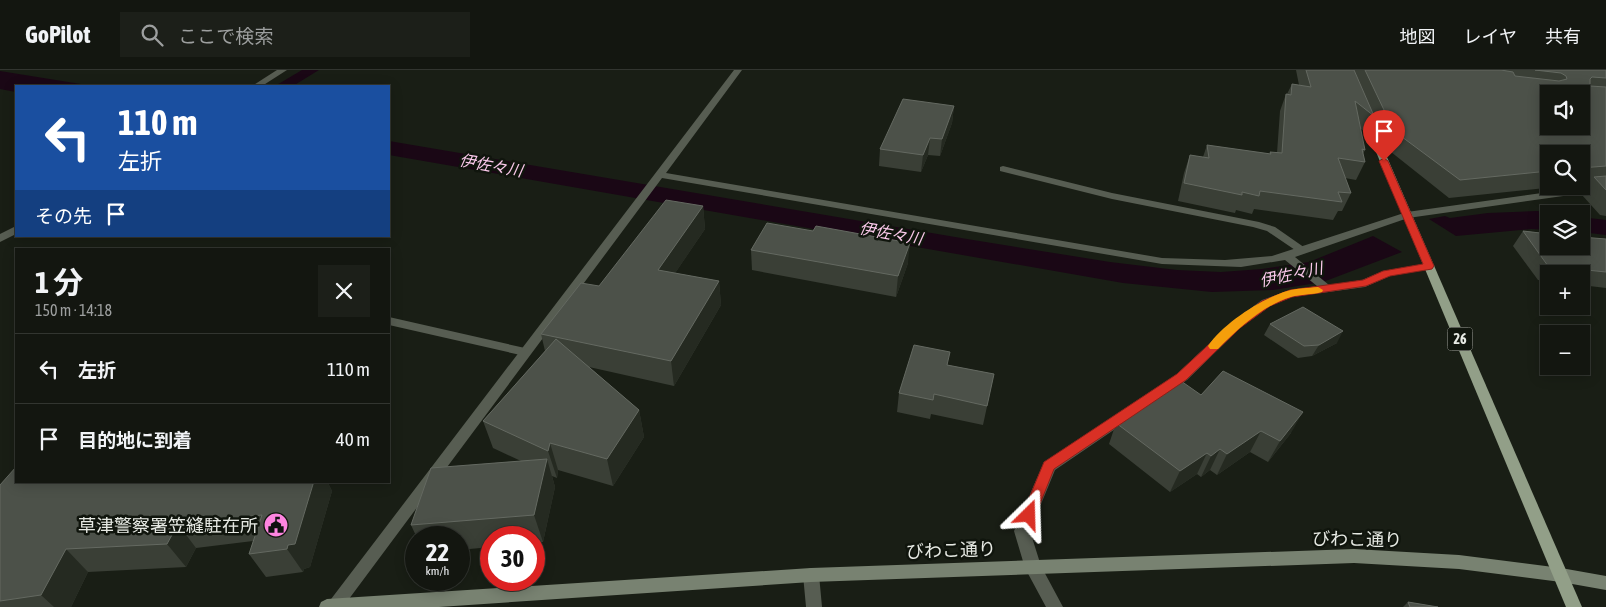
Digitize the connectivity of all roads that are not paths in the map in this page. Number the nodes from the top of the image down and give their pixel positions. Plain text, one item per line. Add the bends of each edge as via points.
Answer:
1 (283, 70) edge
2 (738, 70) edge
3 (258, 85) edge
4 (1357, 97) edge
5 (1003, 168) dead end
6 (658, 177) junction
7 (1606, 187) edge
8 (1407, 215) junction
9 (15, 230) edge
10 (0, 239) edge
11 (1302, 250) junction
12 (1290, 258) junction
13 (1429, 266) junction
14 (1325, 287) junction
15 (390, 321) edge
16 (525, 352) junction
17 (1033, 568) junction
18 (811, 575) junction
19 (1561, 575) junction
20 (1606, 583) edge
21 (331, 607) edge
22 (814, 607) edge
23 (1055, 607) edge
24 (1574, 607) edge

1 - 3 street
2 - 6 street
4 - 8 main road, 26
5 - 11 street via 1112,196 1255,224 1271,229
6 - 12 street via 1162,261 1223,264
6 - 16 street
7 - 8 street
8 - 11 street via 1380,221
8 - 13 main road, 26
9 - 10 street
11 - 12 street
12 - 14 street
13 - 14 street via 1387,273 1366,283
13 - 19 main road, 26
14 - 17 street via 1266,303 1236,325 1182,377 1049,466 1022,532
15 - 16 street
16 - 21 street
17 - 18 street, びわこ通り
17 - 19 street, びわこ通り via 1354,556 1460,562
17 - 23 street
18 - 21 street, びわこ通り
18 - 22 street
19 - 20 street, びわこ通り
19 - 24 main road, 26

